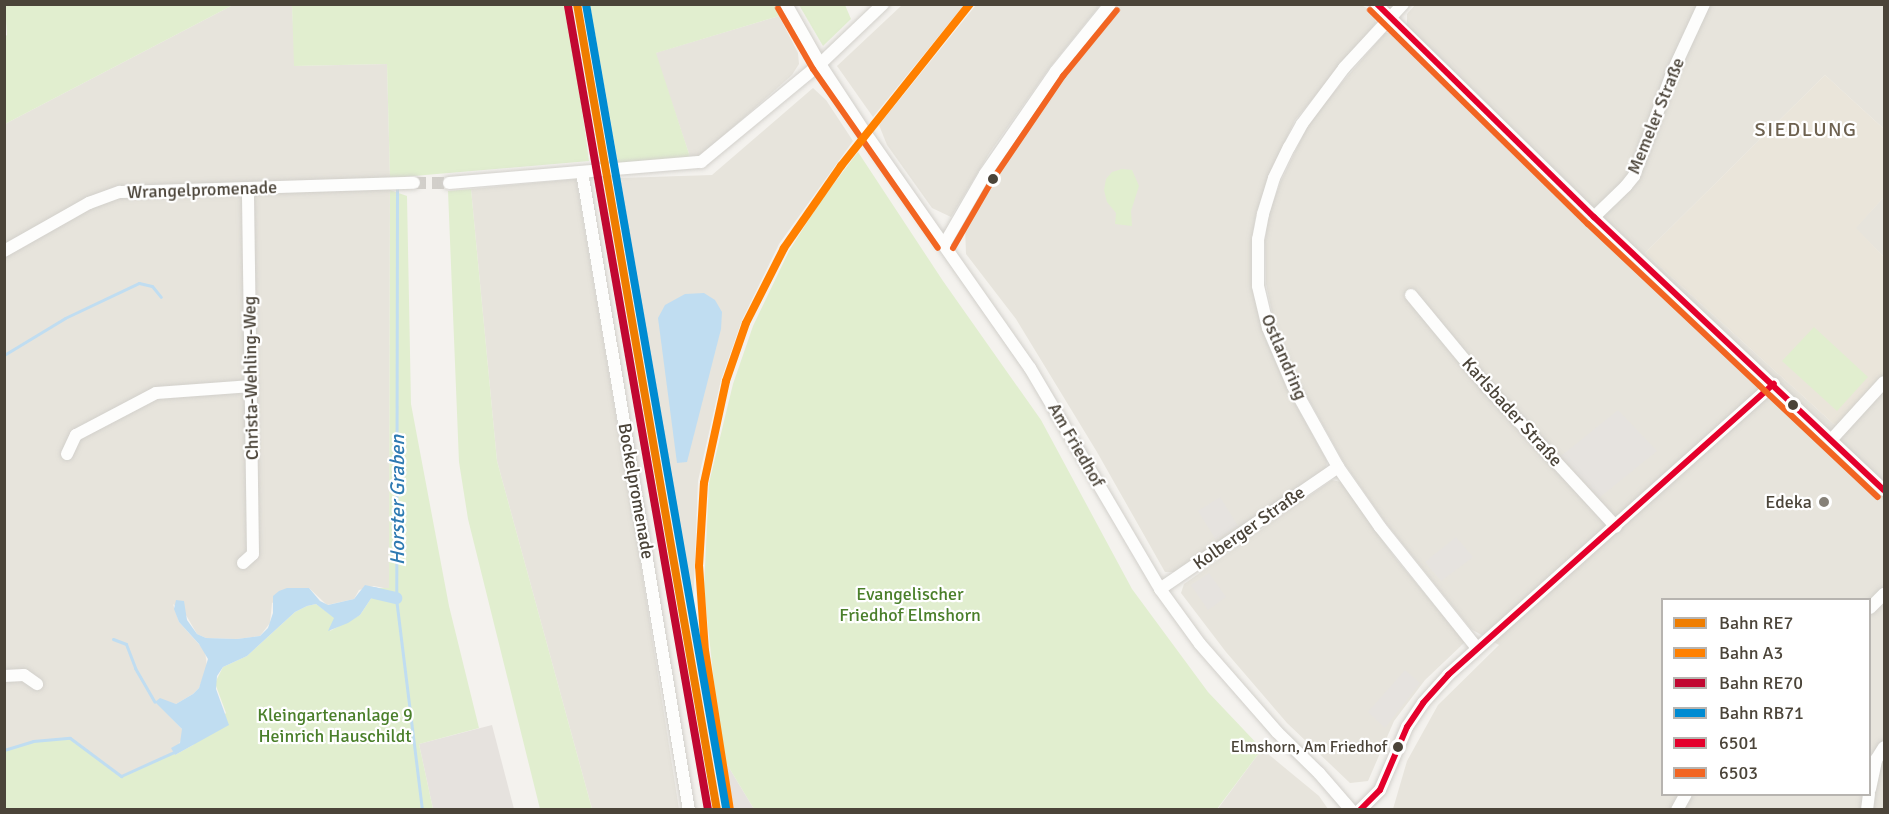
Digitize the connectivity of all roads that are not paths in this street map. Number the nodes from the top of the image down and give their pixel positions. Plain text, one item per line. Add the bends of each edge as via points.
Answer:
1 (786, 4) edge
2 (883, 4) edge
3 (1110, 4) edge
4 (1376, 4) edge
5 (1403, 4) edge
6 (1704, 4) edge
7 (1391, 17) junction
8 (820, 64) junction
9 (582, 172) junction
10 (414, 183) tunnel mouth
11 (449, 183) tunnel mouth
12 (248, 188) junction
13 (1594, 217) junction
14 (945, 243) junction
15 (4, 251) edge
16 (1411, 295) dead end
17 (1884, 382) edge
18 (1774, 384) junction
19 (252, 386) junction
20 (1833, 439) junction
21 (67, 454) dead end
22 (1338, 466) junction
23 (1884, 490) edge
24 (1616, 527) junction
25 (243, 563) dead end
26 (1160, 589) junction
27 (1884, 594) edge
28 (1871, 606) edge
29 (1477, 648) junction
30 (4, 676) edge
31 (37, 684) dead end
32 (1884, 747) edge
33 (1871, 781) edge
34 (1685, 796) edge
35 (689, 810) edge
36 (1351, 810) edge
37 (1360, 810) edge
38 (1677, 810) edge

1 - 8 street, Am Friedhof
2 - 8 street
3 - 14 street via 1056,71 985,174
4 - 7 street
5 - 7 street, Ostlandring
6 - 13 street, Memeler Straße via 1672,73 1634,176
7 - 13 street
7 - 22 street, Ostlandring via 1344,68 1298,131 1274,178 1258,239 1258,286 1268,328 1293,386
8 - 9 street via 701,162
8 - 14 street, Am Friedhof
9 - 11 street
9 - 35 street, Bockelpromenade
10 - 12 street, Wrangelpromenade
12 - 15 street, Wrangelpromenade via 120,192 88,203
12 - 19 street, Christa-Wehling-Weg
13 - 18 street
14 - 26 street, Am Friedhof via 1047,395
16 - 24 street, Karlsbader Straße via 1487,387
17 - 20 street
18 - 20 street
18 - 24 street
19 - 21 street via 156,393 76,435
19 - 25 street, Christa-Wehling-Weg via 253,554
20 - 23 street
22 - 26 street, Kolberger Straße
22 - 29 street, Ostlandring via 1380,527
24 - 29 street
26 - 36 street, Am Friedhof via 1200,644
27 - 28 street
29 - 37 street via 1423,703 1407,727 1380,790
30 - 31 street via 24,675
32 - 33 street
34 - 38 street

